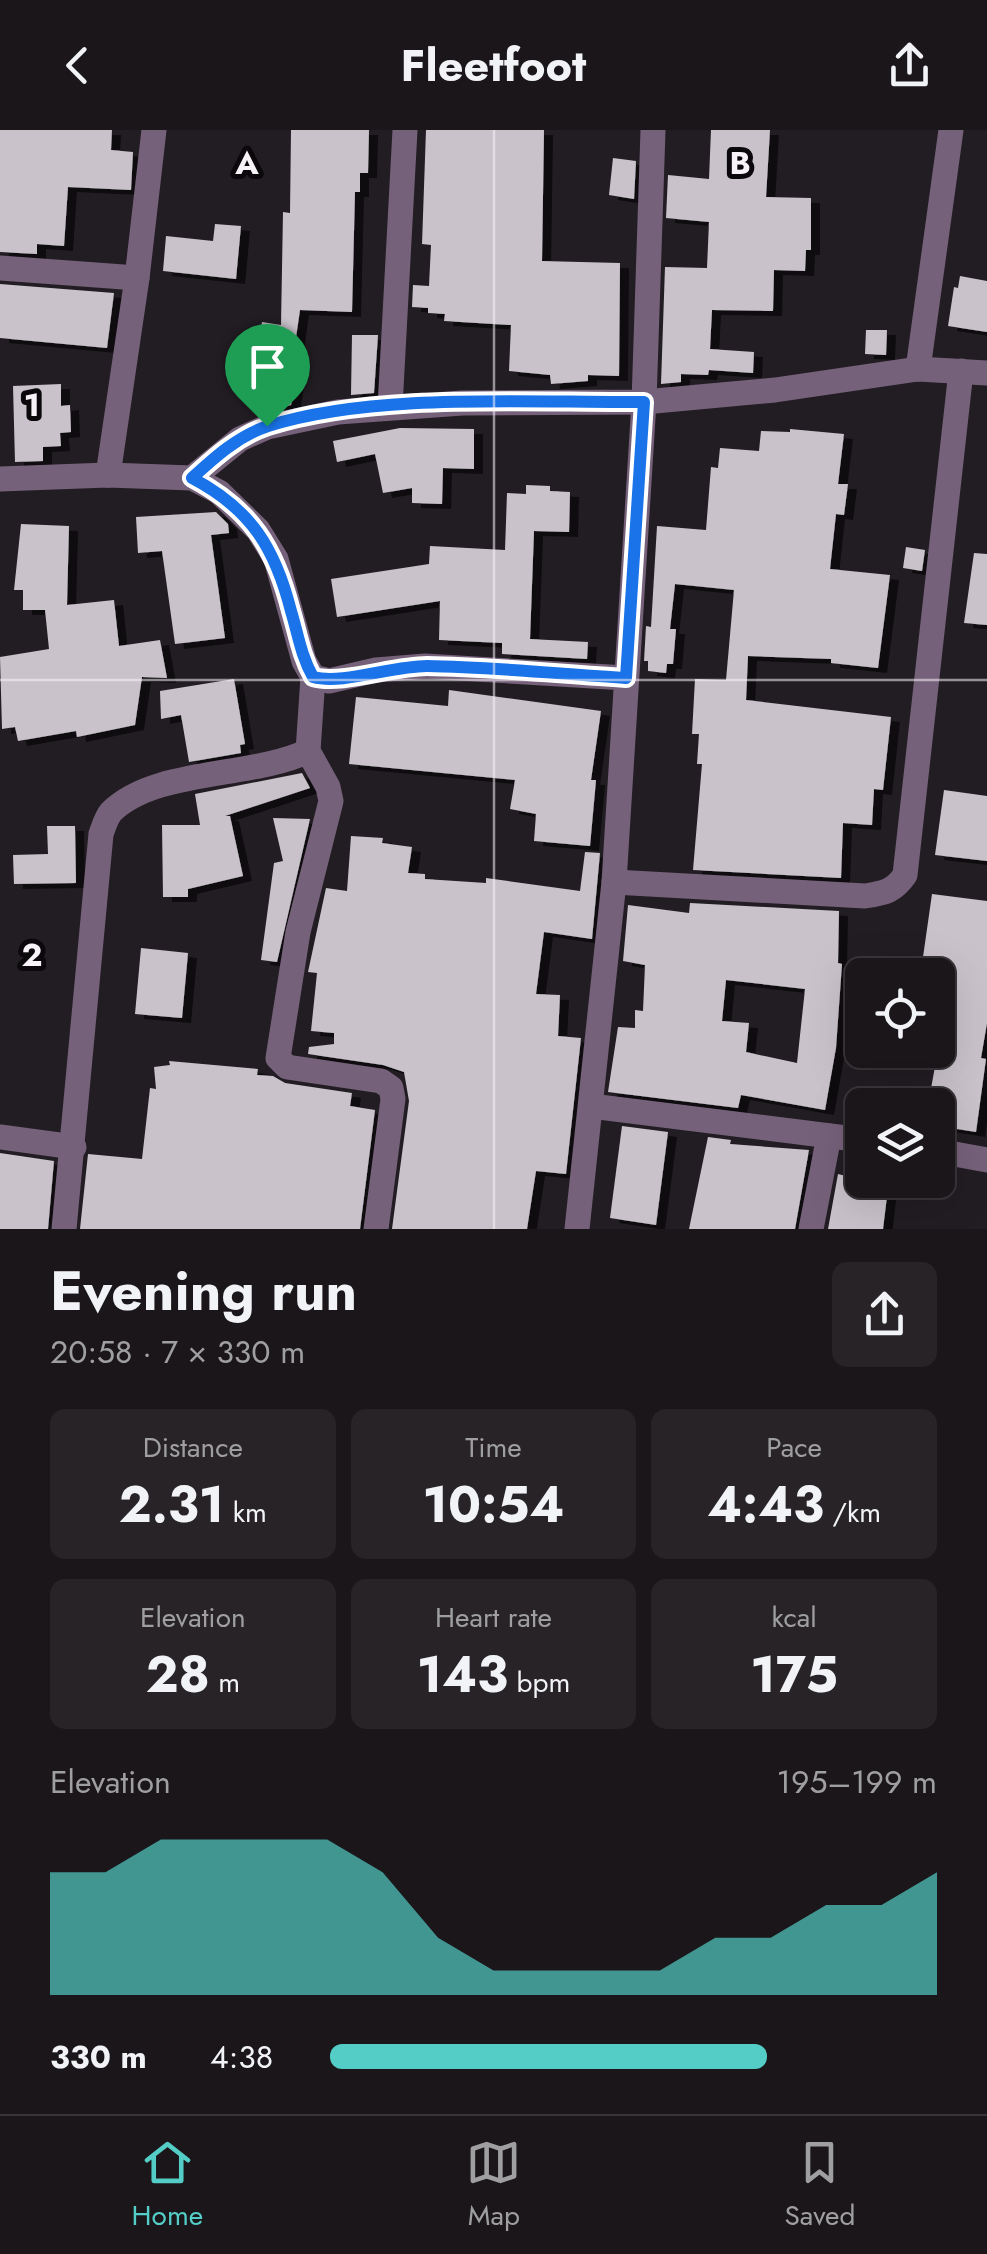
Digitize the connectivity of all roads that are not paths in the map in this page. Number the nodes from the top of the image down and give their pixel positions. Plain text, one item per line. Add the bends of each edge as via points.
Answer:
1 (154, 130) edge
2 (405, 130) edge
3 (653, 130) edge
4 (950, 130) edge
5 (0, 268) edge
6 (136, 278) junction
7 (918, 369) junction
8 (974, 372) edge
9 (644, 402) junction
10 (390, 406) junction
11 (108, 475) junction
12 (192, 478) junction
13 (0, 479) edge
14 (313, 677) junction
15 (626, 678) junction
16 (308, 751) junction
17 (614, 882) junction
18 (591, 1106) junction
19 (0, 1136) edge
20 (829, 1136) junction
21 (845, 1138) edge
22 (74, 1147) junction
23 (955, 1154) edge
24 (987, 1160) edge
25 (64, 1229) edge
26 (376, 1229) edge
27 (577, 1229) edge
28 (810, 1229) edge

1 - 6 street
2 - 10 street
3 - 9 street
4 - 7 street
5 - 6 street
6 - 11 street
7 - 8 street
7 - 9 street
8 - 17 street via 905,875 896,888 865,896
9 - 10 street
9 - 15 street
10 - 12 street via 267,426
11 - 12 street
11 - 13 street
12 - 14 street via 219,492 258,530 276,559
14 - 15 street via 329,681 425,666
14 - 16 street
15 - 17 street
16 - 22 street via 166,784 109,814 101,834
16 - 26 street via 331,801 298,932 278,1058 288,1066 391,1088
17 - 18 street
18 - 20 street
18 - 27 street
19 - 22 street
20 - 21 street
20 - 28 street
22 - 25 street
23 - 24 street

